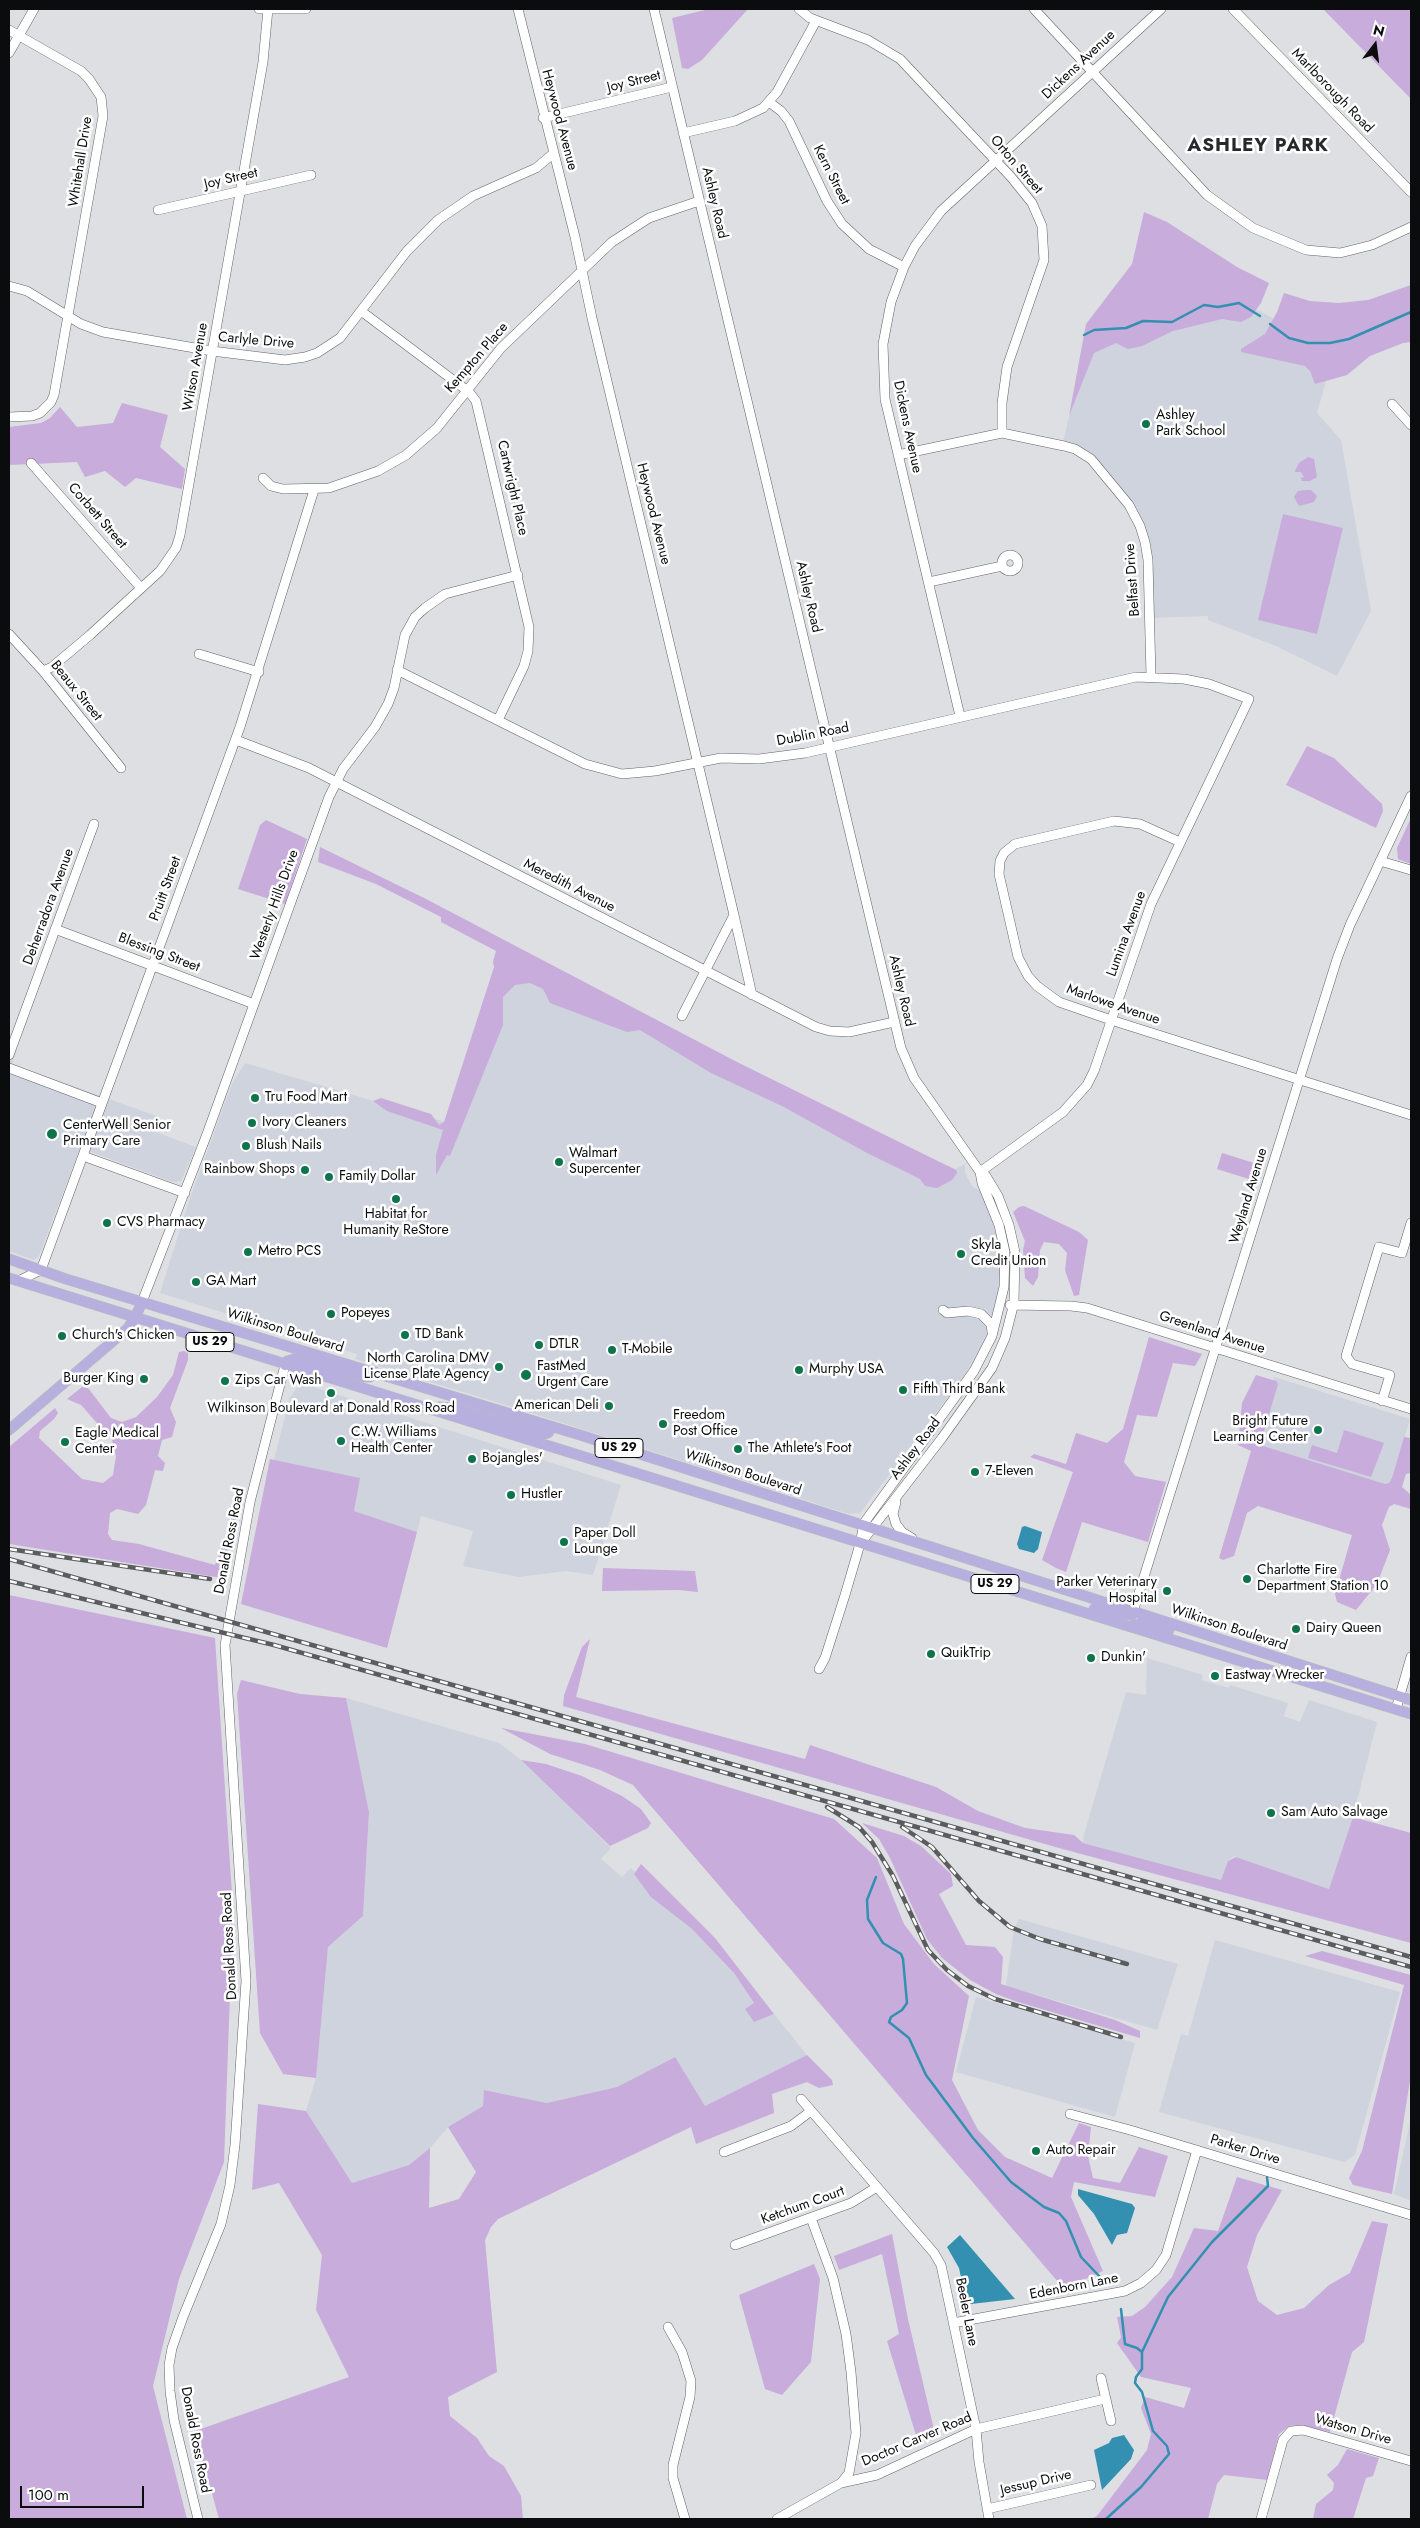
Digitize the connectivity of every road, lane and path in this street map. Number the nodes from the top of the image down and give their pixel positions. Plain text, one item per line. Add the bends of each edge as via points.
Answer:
1 (34, 9) edge
2 (259, 9) edge
3 (268, 9) edge
4 (306, 9) edge
5 (518, 9) edge
6 (654, 9) edge
7 (799, 9) edge
8 (1034, 9) edge
9 (1161, 9) edge
10 (1233, 9) edge
11 (816, 21) junction
12 (9, 30) edge
13 (19, 36) junction
14 (9, 53) edge
15 (1092, 72) junction
16 (672, 87) junction
17 (769, 102) junction
18 (543, 118) junction
19 (683, 133) junction
20 (554, 153) junction
21 (995, 161) junction
22 (311, 175) dead end
23 (241, 190) junction
24 (1411, 192) edge
25 (699, 201) junction
26 (158, 210) dead end
27 (1411, 227) edge
28 (904, 267) junction
29 (582, 270) junction
30 (9, 286) edge
31 (361, 311) junction
32 (69, 316) junction
33 (212, 351) junction
34 (466, 390) junction
35 (1392, 404) dead end
36 (9, 417) edge
37 (1411, 425) edge
38 (1002, 433) junction
39 (898, 454) junction
40 (31, 463) dead end
41 (263, 478) dead end
42 (314, 490) junction
43 (1002, 566) dead end
44 (518, 575) junction
45 (929, 582) junction
46 (141, 588) junction
47 (9, 634) edge
48 (199, 654) dead end
49 (43, 670) junction
50 (397, 670) junction
51 (259, 672) junction
52 (1151, 676) junction
53 (1249, 699) joint
54 (960, 716) junction
55 (498, 720) junction
56 (236, 740) junction
57 (830, 747) junction
58 (698, 762) junction
59 (121, 768) dead end
60 (336, 782) junction
61 (1411, 796) edge
62 (94, 824) dead end
63 (1180, 842) junction
64 (1380, 860) junction
65 (1411, 870) edge
66 (734, 915) junction
67 (55, 929) junction
68 (152, 966) junction
69 (706, 971) junction
70 (752, 995) junction
71 (254, 1004) junction
72 (682, 1016) dead end
73 (1111, 1020) junction
74 (894, 1022) junction
75 (9, 1055) edge
76 (9, 1068) edge
77 (1300, 1080) junction
78 (102, 1103) junction
79 (1411, 1115) edge
80 (83, 1156) junction
81 (980, 1172) junction
82 (185, 1193) junction
83 (1411, 1223) edge
84 (9, 1259) edge
85 (40, 1270) junction
86 (13, 1279) edge
87 (142, 1302) junction
88 (1014, 1304) junction
89 (1001, 1305) junction
90 (943, 1310) dead end
91 (136, 1318) junction
92 (992, 1336) junction
93 (1216, 1349) junction
94 (285, 1365) junction
95 (375, 1372) junction
96 (1382, 1400) junction
97 (1411, 1409) edge
98 (432, 1410) junction
99 (552, 1427) junction
100 (9, 1430) edge
101 (902, 1491) junction
102 (862, 1526) junction
103 (873, 1529) junction
104 (917, 1543) junction
105 (860, 1544) junction
106 (1042, 1598) junction
107 (1133, 1612) junction
108 (1129, 1627) junction
109 (1212, 1637) junction
110 (1411, 1657) edge
111 (819, 1669) dead end
112 (1400, 1696) junction
113 (1411, 1700) edge
114 (1396, 1709) junction
115 (1411, 1714) edge
116 (801, 2098) dead end
117 (811, 2111) junction
118 (1070, 2114) dead end
119 (1197, 2150) junction
120 (724, 2152) dead end
121 (877, 2187) junction
122 (1411, 2215) edge
123 (811, 2218) junction
124 (735, 2245) dead end
125 (953, 2323) junction
126 (668, 2327) dead end
127 (1101, 2378) dead end
128 (1105, 2399) junction
129 (1111, 2421) dead end
130 (976, 2429) junction
131 (1411, 2461) edge
132 (841, 2483) junction
133 (1091, 2484) dead end
134 (987, 2509) junction
135 (198, 2519) edge
136 (685, 2519) edge
137 (777, 2519) edge
138 (989, 2519) edge
139 (1261, 2519) edge

1 - 13 street
2 - 3 street
3 - 4 street
3 - 23 street, Wilson Avenue via 263,62
5 - 18 street, Heywood Avenue
6 - 16 street, Ashley Road
7 - 11 street, Orton Street
8 - 15 street
9 - 15 street, Dickens Avenue
10 - 24 street, Marlborough Road
11 - 17 street
11 - 21 street, Orton Street via 868,40 900,59
12 - 13 street, Whitehall Drive
13 - 14 street
13 - 32 street, Whitehall Drive via 81,71 97,88 103,107
15 - 21 street, Dickens Avenue
15 - 27 street via 1208,195 1268,237 1306,250 1340,253 1372,246
16 - 18 street, Joy Street
16 - 19 street, Ashley Road
17 - 19 street via 750,116
17 - 28 street, Kern Street via 789,121 827,202 842,224 869,249
18 - 20 street, Heywood Avenue
19 - 25 street, Ashley Road
20 - 29 street, Heywood Avenue
20 - 31 street, Carlyle Drive via 536,168 473,196 438,220 407,251
21 - 28 street, Dickens Avenue via 937,216
21 - 38 street, Orton Street via 1032,204 1042,226 1044,241 1041,273 1008,367 1002,403
22 - 23 street, Joy Street
23 - 26 street, Joy Street
23 - 33 street, Wilson Avenue
25 - 29 street, Kempton Place via 639,223 612,242
25 - 57 street, Ashley Road
28 - 39 street, Dickens Avenue via 891,302 883,344 884,388
29 - 34 street, Kempton Place via 501,348
29 - 58 street, Heywood Avenue
30 - 32 street, Carlyle Drive via 27,291
31 - 33 street, Carlyle Drive via 334,342 305,357 285,360
31 - 34 street, Cartwright Place
32 - 33 street, Carlyle Drive via 103,332
32 - 36 street, Whitehall Drive via 51,402 36,415
33 - 46 street, Wilson Avenue via 180,535 169,560
34 - 42 street, Kempton Place via 437,428 406,454 358,480
34 - 44 street, Cartwright Place via 476,401
35 - 37 street
38 - 39 street, Belfast Drive
38 - 52 street, Belfast Drive via 1048,441 1086,455 1133,512 1145,542 1148,560
39 - 45 street, Dickens Avenue
40 - 46 street, Corbett Street
41 - 42 street, Kempton Place via 271,486 283,489
42 - 51 street, Pruitt Street
43 - 45 street
44 - 50 street, Westerly Hills Drive via 455,590 435,600 415,617 404,635
44 - 55 street, Cartwright Place via 528,619 528,651 521,674
45 - 54 street, Dickens Avenue
46 - 49 street, Wilson Avenue via 52,667
47 - 49 street, Beaux Street
48 - 51 street
49 - 59 street, Beaux Street
50 - 55 street, Dublin Road
50 - 60 street, Westerly Hills Drive via 384,712
51 - 56 street, Pruitt Street
52 - 53 street, Dublin Road via 1209,684
52 - 54 street, Dublin Road via 1123,678
53 - 63 street, Lumina Avenue
54 - 57 street, Dublin Road
55 - 58 street, Dublin Road via 585,764 606,771 639,774
56 - 60 street, Meredith Avenue via 284,757
56 - 68 street, Pruitt Street
57 - 58 street, Dublin Road via 782,757 721,758
57 - 74 street, Ashley Road
58 - 66 street, Heywood Avenue
60 - 69 street, Meredith Avenue
60 - 71 street, Westerly Hills Drive
61 - 64 street, Weyland Avenue
62 - 67 street, Deherradora Avenue
63 - 73 street, Lumina Avenue via 1144,923
63 - 73 street, Marlowe Avenue via 1140,824 1114,821 1015,844 1000,861 999,874 1016,948 1028,976 1059,1002
64 - 65 street
64 - 77 street, Weyland Avenue via 1337,959
66 - 69 street
66 - 70 street, Heywood Avenue
67 - 68 street, Blessing Street
67 - 75 street, Deherradora Avenue
68 - 71 street, Blessing Street
68 - 78 street, Pruitt Street
69 - 70 street, Meredith Avenue
69 - 72 street
70 - 74 street, Meredith Avenue via 816,1028 830,1031 849,1032
71 - 82 street, Westerly Hills Drive
73 - 77 street, Marlowe Avenue
73 - 81 street, Lumina Avenue via 1094,1071 1072,1104
74 - 81 street, Ashley Road via 914,1078
76 - 78 street
77 - 79 street, Marlowe Avenue
77 - 93 street, Weyland Avenue
78 - 80 street, Pruitt Street
80 - 82 street
80 - 85 street, Pruitt Street
81 - 88 street, Ashley Road via 998,1196 1011,1230 1016,1273
81 - 89 street, Ashley Road via 1004,1244
82 - 87 street, Westerly Hills Drive
83 - 96 street via 1402,1253 1380,1247 1346,1356 1352,1364 1390,1375
84 - 85 main road, Wilkinson Boulevard / US 29
85 - 86 street
85 - 87 main road, Wilkinson Boulevard / US 29
86 - 91 main road, Wilkinson Boulevard / US 29
87 - 91 main road, Westerly Hills Drive
87 - 95 main road, Wilkinson Boulevard / US 29
88 - 89 street, Greenland Avenue
88 - 93 street, Greenland Avenue via 1087,1308
88 - 101 street, Ashley Road via 1006,1338 989,1374
89 - 92 street, Ashley Road
90 - 92 street via 947,1313 968,1311 981,1314 991,1324
91 - 94 main road, Wilkinson Boulevard / US 29
91 - 100 main road
92 - 102 street, Ashley Road via 974,1371
93 - 96 street, Greenland Avenue
93 - 107 street, Weyland Avenue
94 - 95 main road via 294,1359 364,1377
94 - 98 main road, Wilkinson Boulevard / US 29
94 - 135 street, Donald Ross Road via 250,1502 225,1645 246,1981 236,2145 221,2224 181,2322 169,2365 174,2420
95 - 99 main road, Wilkinson Boulevard / US 29
96 - 97 street, Greenland Avenue
98 - 99 main road via 454,1408 542,1434 550,1432
98 - 105 main road, Wilkinson Boulevard / US 29
99 - 102 main road, Wilkinson Boulevard / US 29
101 - 103 street, Ashley Road
101 - 104 street via 894,1519 900,1530
102 - 103 main road, Wilkinson Boulevard / US 29
102 - 105 street, Ashley Road
103 - 104 main road, Wilkinson Boulevard / US 29
103 - 105 street, Ashley Road
104 - 107 main road, Wilkinson Boulevard / US 29
105 - 106 main road, Wilkinson Boulevard / US 29
105 - 111 street, Ashley Road
106 - 107 main road via 1124,1616
106 - 108 main road, Wilkinson Boulevard / US 29
107 - 109 main road, Wilkinson Boulevard / US 29
108 - 109 main road via 1143,1623
108 - 114 main road, Wilkinson Boulevard / US 29
109 - 112 main road, Wilkinson Boulevard / US 29
110 - 112 street
112 - 113 main road, Wilkinson Boulevard / US 29
112 - 114 street
114 - 115 main road, Wilkinson Boulevard / US 29
116 - 117 street, Beeler Lane
117 - 120 street via 791,2126
117 - 121 street, Beeler Lane
118 - 119 street, Parker Drive
119 - 122 street, Parker Drive
119 - 125 street, Edenborn Lane via 1166,2255 1156,2270 1141,2283 1125,2291
121 - 123 street, Ketchum Court via 860,2199
121 - 125 street, Beeler Lane via 941,2265
123 - 124 street, Ketchum Court
123 - 132 street via 833,2278 851,2372 855,2443 849,2473
125 - 130 street, Beeler Lane
126 - 136 street via 682,2352 690,2381 690,2397 673,2465
127 - 128 street
128 - 129 street
128 - 130 street, Doctor Carver Road
130 - 132 street, Doctor Carver Road via 877,2475
130 - 134 street, Beeler Lane
131 - 139 street, Watson Drive via 1302,2430 1291,2431 1283,2440
132 - 137 street, Doctor Carver Road
133 - 134 street, Jessup Drive
134 - 138 street, Beeler Lane

